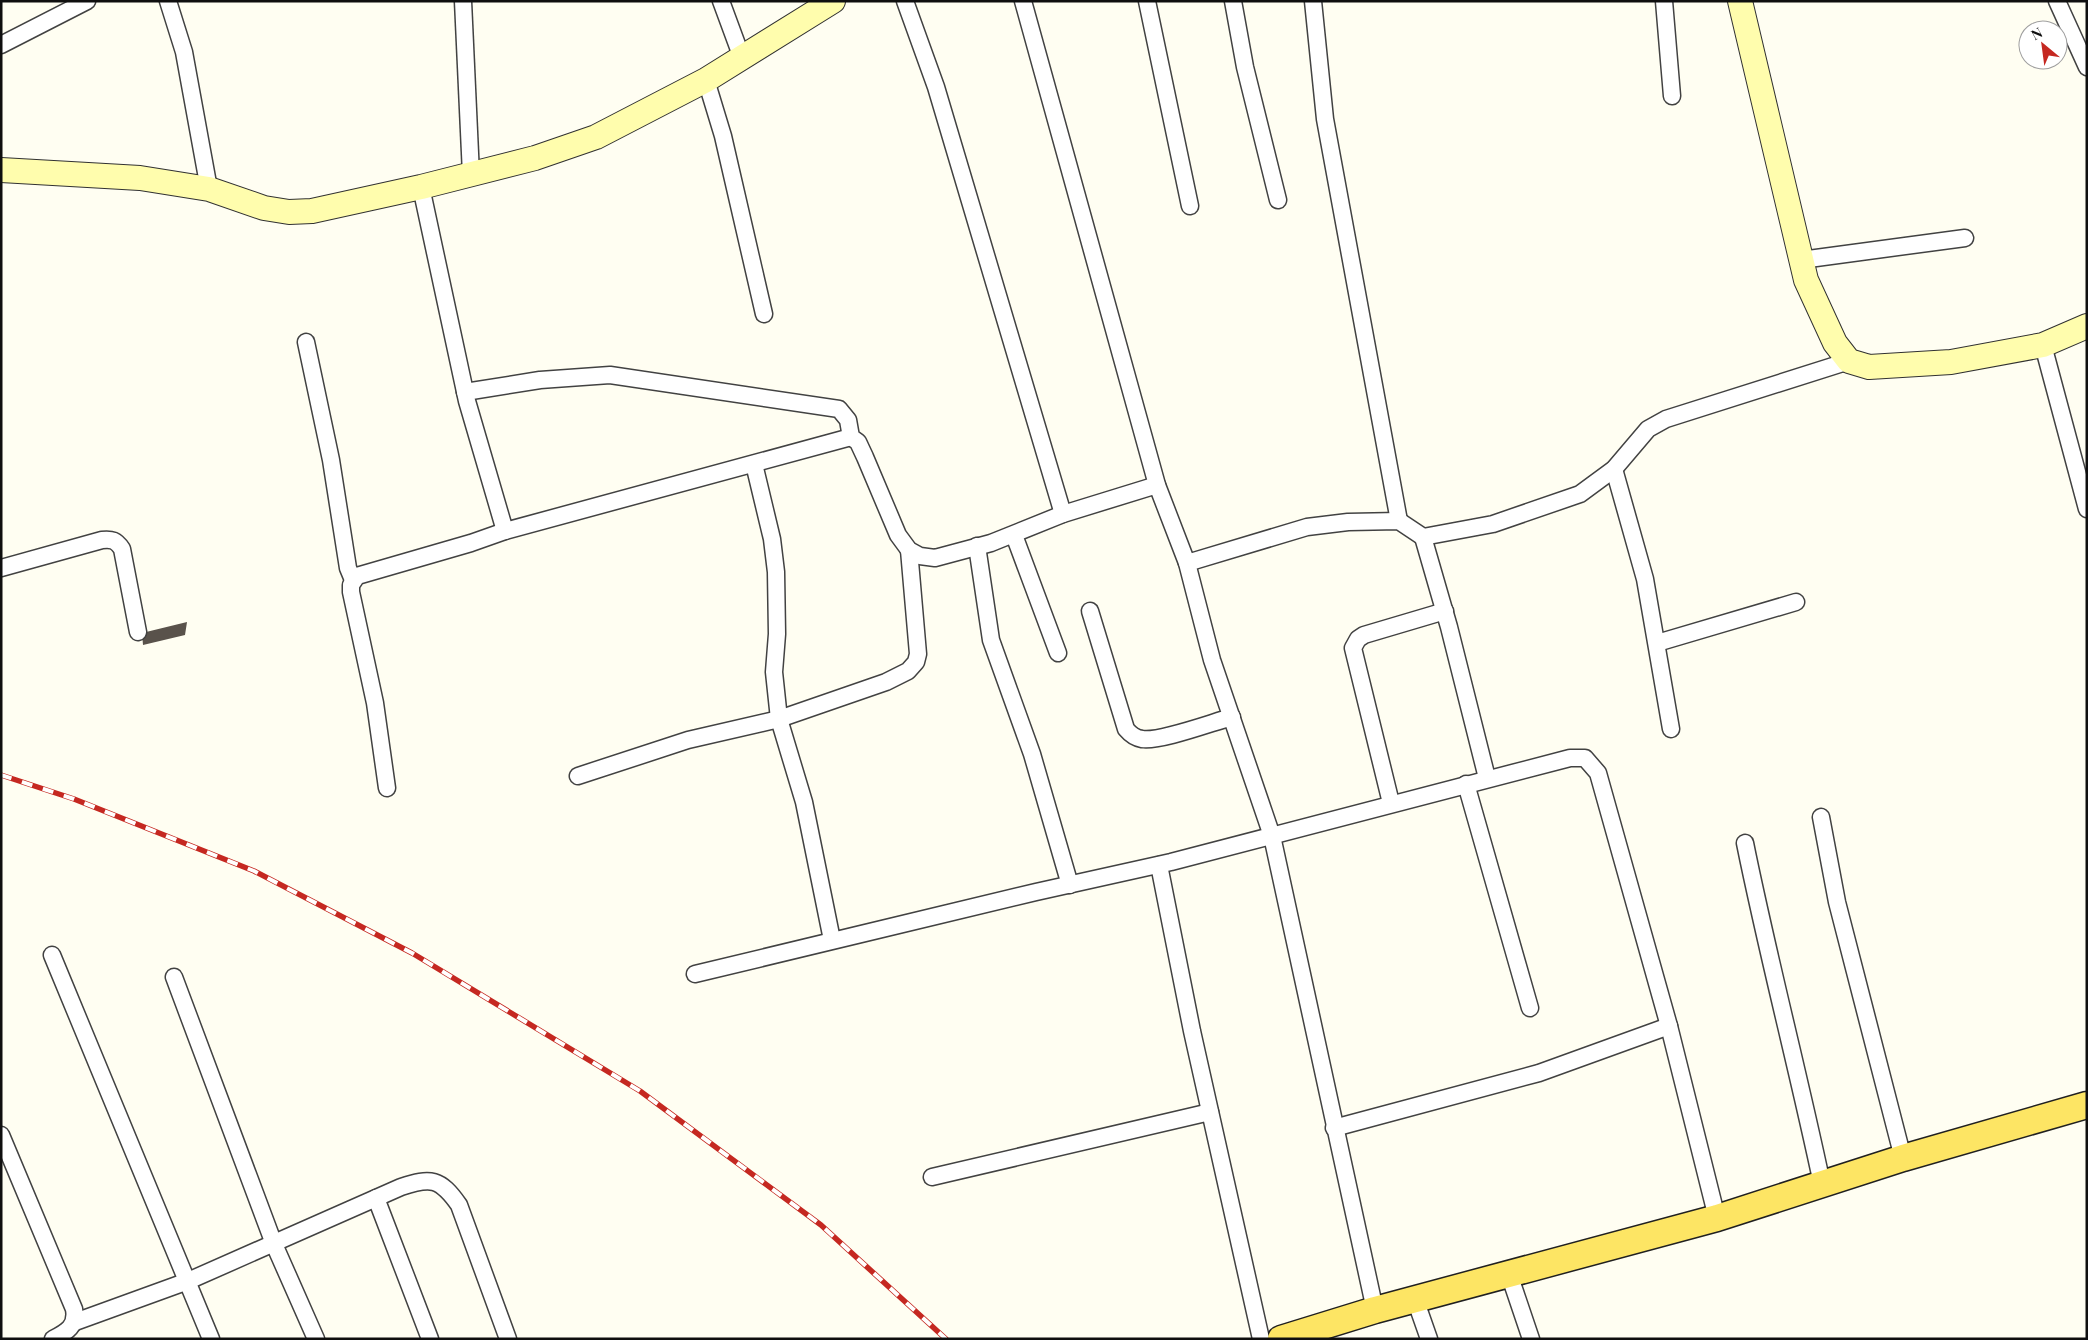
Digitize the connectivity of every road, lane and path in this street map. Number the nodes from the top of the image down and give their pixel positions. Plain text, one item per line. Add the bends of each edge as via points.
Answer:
1 (87, 1) edge
2 (168, 1) edge
3 (463, 1) edge
4 (721, 1) edge
5 (833, 1) edge
6 (905, 1) edge
7 (1023, 1) edge
8 (1147, 1) edge
9 (1233, 1) edge
10 (1313, 1) edge
11 (1664, 1) edge
12 (1740, 1) edge
13 (2058, 1) edge
14 (808, 9) edge
15 (1, 45) edge
16 (742, 58) junction
17 (2087, 67) edge
18 (706, 80) junction
19 (1672, 96) dead end
20 (1, 170) edge
21 (471, 175) junction
22 (209, 188) junction
23 (421, 188) junction
24 (1278, 200) dead end
25 (1190, 206) dead end
26 (1965, 238) dead end
27 (1801, 260) junction
28 (764, 314) dead end
29 (2087, 326) edge
30 (306, 342) dead end
31 (2043, 344) junction
32 (1849, 361) junction
33 (465, 392) junction
34 (851, 437) junction
35 (754, 464) junction
36 (1614, 469) junction
37 (1157, 485) junction
38 (2086, 506) edge
39 (1063, 514) junction
40 (1399, 522) junction
41 (505, 531) junction
42 (1014, 535) junction
43 (1423, 537) junction
44 (977, 546) junction
45 (909, 550) junction
46 (1187, 563) junction
47 (1, 568) edge
48 (353, 580) junction
49 (1796, 602) dead end
50 (1090, 611) dead end
51 (1445, 611) junction
52 (138, 632) dead end
53 (1657, 643) junction
54 (1058, 653) dead end
55 (1232, 717) junction
56 (779, 719) junction
57 (1671, 729) dead end
58 (578, 776) dead end
59 (1488, 778) junction
60 (1466, 784) junction
61 (387, 788) dead end
62 (1392, 803) junction
63 (1821, 817) dead end
64 (1272, 836) junction
65 (1745, 843) dead end
66 (1159, 865) junction
67 (1070, 885) junction
68 (832, 940) junction
69 (52, 955) dead end
70 (695, 974) dead end
71 (174, 976) dead end
72 (1530, 1008) dead end
73 (1669, 1026) junction
74 (2087, 1105) edge
75 (1210, 1112) junction
76 (1334, 1128) junction
77 (1, 1135) edge
78 (1902, 1158) junction
79 (932, 1177) dead end
80 (1822, 1184) junction
81 (376, 1198) junction
82 (1717, 1218) junction
83 (274, 1244) junction
84 (1509, 1274) junction
85 (188, 1281) junction
86 (1415, 1299) junction
87 (1375, 1310) junction
88 (75, 1322) junction
89 (1317, 1333) edge
90 (53, 1339) edge
91 (211, 1339) edge
92 (316, 1339) edge
93 (430, 1339) edge
94 (508, 1339) edge
95 (1261, 1339) edge
96 (1281, 1339) edge
97 (1428, 1339) edge
98 (1531, 1339) edge

1 - 15 street
2 - 22 street via 186,61
3 - 21 street
4 - 16 street
5 - 14 street
6 - 39 street via 936,87
7 - 37 street
8 - 25 street
9 - 24 street via 1245,67
10 - 40 street via 1324,119
11 - 19 street
12 - 27 street
13 - 17 street
14 - 16 street
16 - 18 street
18 - 21 street via 596,137
18 - 28 street via 723,136
20 - 22 street via 140,178
21 - 23 street
22 - 23 street via 264,208 290,212 312,211
23 - 33 street
26 - 27 street
27 - 32 street via 1825,325
29 - 31 street
30 - 48 street via 331,460 348,568
31 - 32 street via 1951,362 1894,368 1869,367
31 - 38 street
32 - 36 street via 1666,419 1648,429
33 - 34 street via 540,380 610,375 839,409 848,420
33 - 41 street
34 - 35 street
34 - 45 street via 858,442 898,535
35 - 41 street
35 - 56 street via 772,539 776,572 774,672
36 - 43 street via 1580,494 1526,514 1493,524
36 - 53 street via 1640,553
37 - 39 street
37 - 46 street
39 - 42 street
40 - 43 street
40 - 46 street via 1348,522 1307,527
41 - 48 street via 362,574
42 - 44 street
42 - 54 street
43 - 51 street
44 - 45 street via 935,558
44 - 67 street via 992,640 1032,754
45 - 56 street via 916,662 908,671 886,682
46 - 55 street via 1212,660
47 - 52 street via 102,540 118,542 122,548
48 - 61 street via 351,592 375,703
49 - 53 street
50 - 55 street via 1126,729 1133,737 1144,740 1159,738
51 - 59 street
51 - 62 street via 1364,635 1353,648
53 - 57 street
55 - 64 street
56 - 58 street via 688,740
56 - 68 street via 804,802
59 - 60 street
59 - 73 street via 1570,758 1585,758 1592,764 1598,773
60 - 62 street
60 - 72 street
62 - 64 street
63 - 78 street via 1837,902
64 - 66 street
64 - 76 street
65 - 80 street
66 - 67 street
66 - 75 street
67 - 68 street
68 - 70 street
69 - 85 street
71 - 83 street
73 - 76 street via 1539,1073
73 - 82 street
74 - 78 main road
75 - 79 street
75 - 95 street
76 - 87 street
77 - 88 street via 74,1309
78 - 80 main road
80 - 82 main road
81 - 83 street
81 - 93 street
81 - 94 street via 419,1181 435,1180 448,1189 459,1204
82 - 84 main road
83 - 85 street
83 - 92 street
84 - 86 main road
84 - 98 street
85 - 88 street
85 - 91 street
86 - 87 main road
86 - 97 street
87 - 89 main road
88 - 90 street
89 - 96 main road

